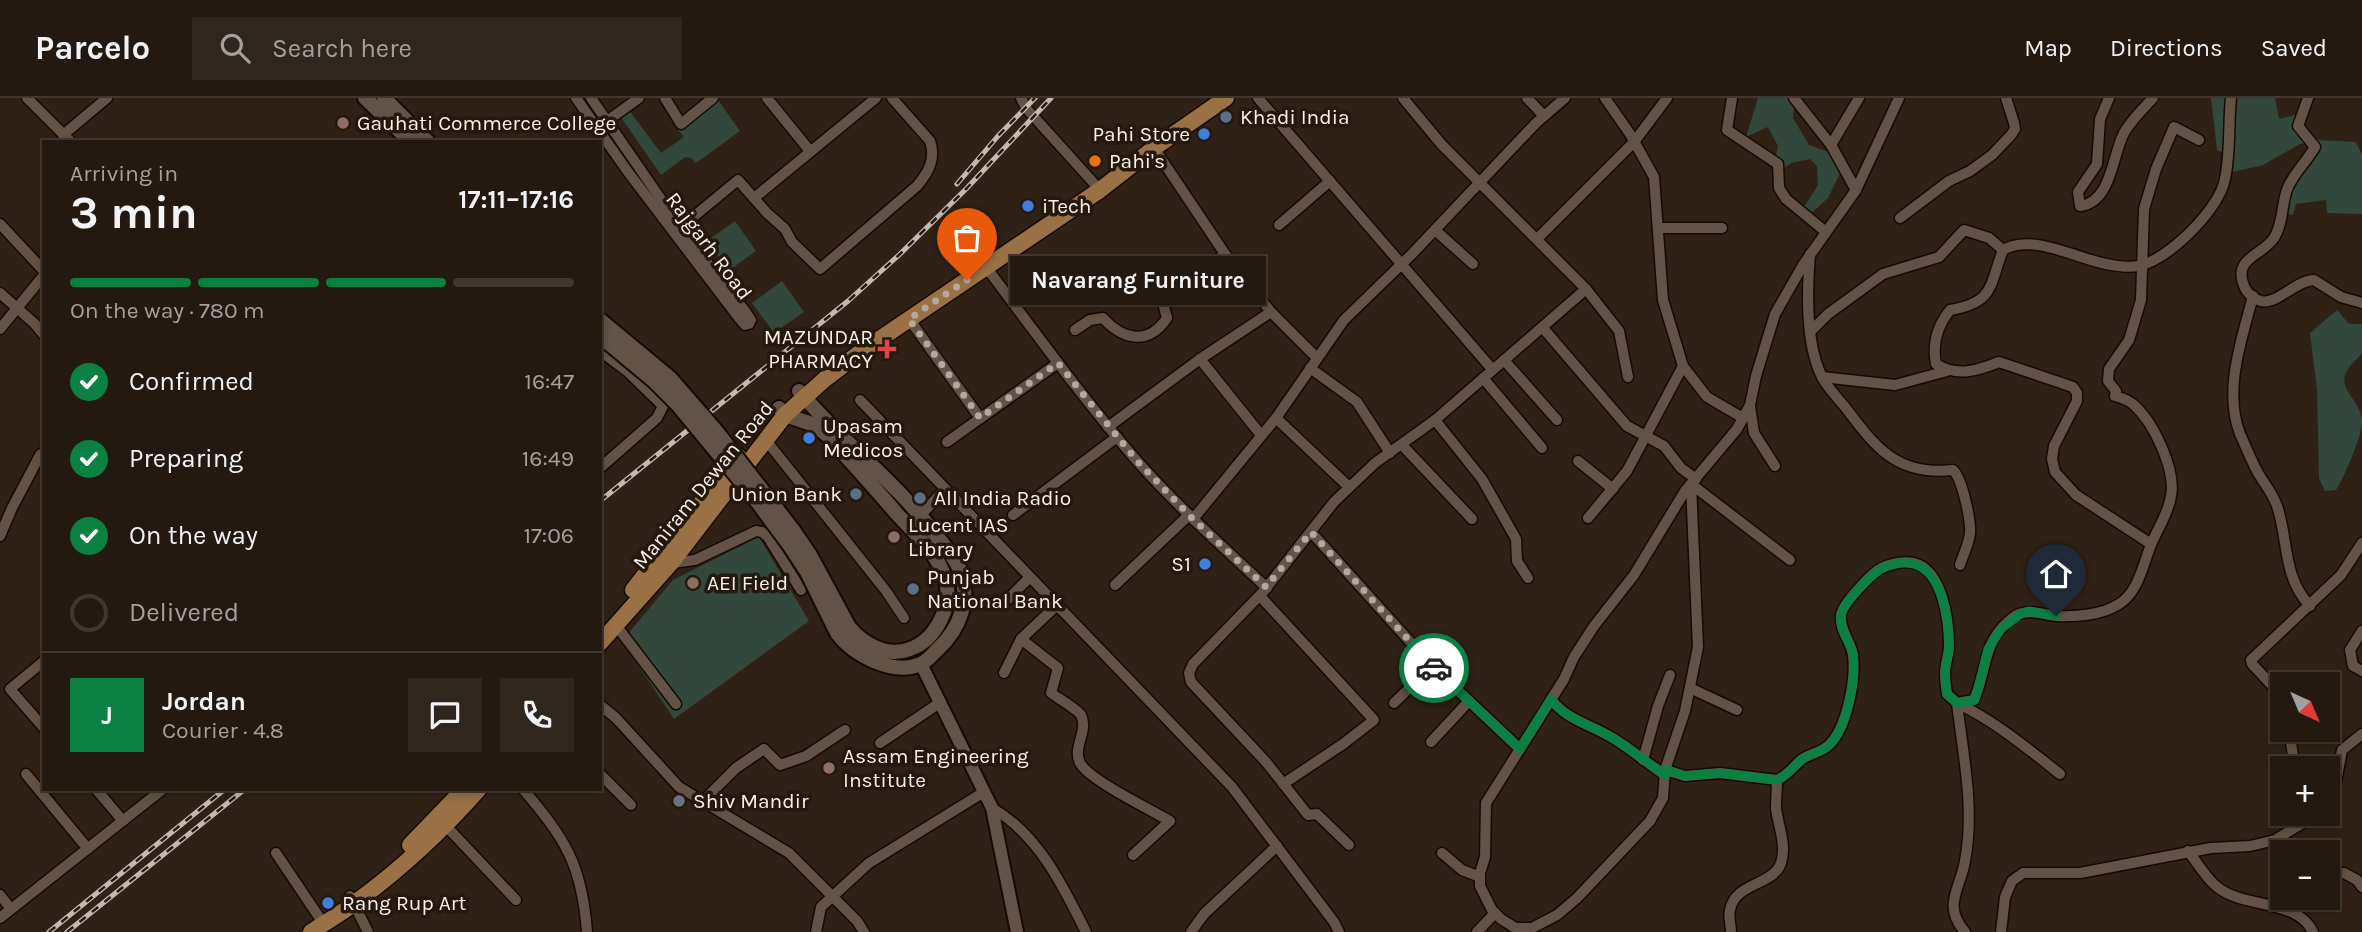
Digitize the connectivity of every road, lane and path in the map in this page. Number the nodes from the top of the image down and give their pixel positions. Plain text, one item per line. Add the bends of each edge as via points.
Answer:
1 (27, 98) edge
2 (107, 98) edge
3 (384, 98) edge
4 (576, 98) edge
5 (591, 98) edge
6 (639, 98) edge
7 (665, 98) edge
8 (713, 98) edge
9 (767, 98) edge
10 (876, 98) edge
11 (892, 98) edge
12 (1021, 98) edge
13 (1208, 98) edge
14 (1226, 98) edge
15 (1258, 98) edge
16 (1402, 98) edge
17 (1527, 98) edge
18 (1565, 98) edge
19 (1605, 98) edge
20 (1667, 98) edge
21 (1732, 98) edge
22 (1794, 98) edge
23 (1859, 98) edge
24 (1899, 98) edge
25 (2006, 98) edge
26 (2109, 98) edge
27 (2153, 98) edge
28 (2231, 98) edge
29 (2308, 98) edge
30 (369, 99) edge
31 (1544, 116) junction
32 (607, 121) junction
33 (67, 139) edge
34 (420, 140) edge
35 (420, 140) edge
36 (2199, 140) dead end
37 (1634, 142) junction
38 (1830, 145) junction
39 (1154, 148) junction
40 (810, 151) junction
41 (1330, 181) junction
42 (1481, 181) junction
43 (1097, 187) junction
44 (1856, 190) junction
45 (754, 198) junction
46 (1900, 218) dead end
47 (0, 224) edge
48 (1279, 225) dead end
49 (681, 227) junction
50 (1658, 228) junction
51 (1722, 228) dead end
52 (1435, 230) junction
53 (1826, 232) junction
54 (1537, 239) junction
55 (2003, 250) junction
56 (1225, 254) junction
57 (1811, 254) junction
58 (1402, 264) junction
59 (1473, 264) dead end
60 (2144, 264) junction
61 (986, 267) junction
62 (42, 271) edge
63 (42, 276) edge
64 (1586, 289) junction
65 (0, 293) edge
66 (2253, 296) junction
67 (2362, 303) edge
68 (16, 308) junction
69 (1271, 312) junction
70 (909, 319) junction
71 (602, 322) edge
72 (1543, 328) junction
73 (0, 329) edge
74 (1075, 330) dead end
75 (1811, 331) junction
76 (42, 333) edge
77 (602, 338) edge
78 (602, 353) edge
79 (1317, 358) junction
80 (1200, 359) junction
81 (1504, 360) junction
82 (1058, 363) junction
83 (1684, 366) junction
84 (1310, 368) junction
85 (1493, 369) junction
86 (1947, 370) junction
87 (1628, 377) dead end
88 (1822, 377) junction
89 (1483, 378) junction
90 (802, 394) junction
91 (860, 400) dead end
92 (1749, 405) junction
93 (782, 411) junction
94 (980, 418) junction
95 (1276, 418) junction
96 (1743, 418) junction
97 (1435, 420) junction
98 (1557, 420) dead end
99 (1108, 426) junction
100 (1261, 435) junction
101 (1646, 435) junction
102 (1117, 437) junction
103 (765, 439) junction
104 (947, 442) dead end
105 (1402, 445) junction
106 (1542, 448) dead end
107 (1390, 453) junction
108 (42, 456) edge
109 (1578, 461) dead end
110 (602, 466) edge
111 (1775, 466) dead end
112 (1694, 482) junction
113 (1349, 487) junction
114 (945, 489) junction
115 (1613, 489) junction
116 (921, 515) junction
117 (1013, 515) dead end
118 (1191, 517) junction
119 (1588, 518) dead end
120 (1472, 519) dead end
121 (907, 524) junction
122 (1311, 532) junction
123 (0, 536) edge
124 (2362, 543) edge
125 (2151, 544) junction
126 (666, 558) junction
127 (1790, 560) dead end
128 (1960, 565) dead end
129 (1030, 577) junction
130 (1528, 578) dead end
131 (1115, 585) dead end
132 (801, 590) dead end
133 (1263, 592) junction
134 (1003, 604) dead end
135 (1057, 605) junction
136 (2311, 606) junction
137 (904, 618) dead end
138 (608, 627) edge
139 (843, 630) junction
140 (2362, 631) edge
141 (1021, 639) junction
142 (42, 663) edge
143 (921, 664) junction
144 (1432, 666) junction
145 (2362, 671) edge
146 (1004, 673) dead end
147 (1670, 675) dead end
148 (2270, 683) edge
149 (1690, 688) junction
150 (1551, 699) junction
151 (1469, 701) junction
152 (941, 702) junction
153 (1394, 703) dead end
154 (1957, 703) junction
155 (676, 704) dead end
156 (602, 707) edge
157 (1737, 710) dead end
158 (42, 726) edge
159 (845, 730) dead end
160 (2362, 734) edge
161 (1431, 742) dead end
162 (880, 743) dead end
163 (1520, 749) junction
164 (1643, 760) junction
165 (2340, 760) edge
166 (1665, 772) junction
167 (26, 774) dead end
168 (2060, 774) dead end
169 (602, 776) edge
170 (1777, 780) junction
171 (1283, 784) junction
172 (98, 791) edge
173 (160, 791) edge
174 (462, 791) edge
175 (477, 791) edge
176 (525, 791) edge
177 (984, 792) junction
178 (703, 801) junction
179 (631, 805) dead end
180 (992, 808) junction
181 (123, 821) junction
182 (446, 826) junction
183 (2298, 826) edge
184 (1349, 845) dead end
185 (1277, 846) junction
186 (88, 849) junction
187 (2188, 851) junction
188 (276, 853) dead end
189 (1442, 853) dead end
190 (1133, 855) dead end
191 (2344, 873) dead end
192 (1480, 877) junction
193 (2362, 887) edge
194 (0, 895) edge
195 (831, 897) junction
196 (353, 900) junction
197 (516, 900) dead end
198 (11, 909) junction
199 (1495, 913) junction
200 (0, 918) edge
201 (315, 925) edge
202 (1520, 930) edge
203 (298, 932) edge
204 (368, 932) edge
205 (587, 932) edge
206 (816, 932) edge
207 (864, 932) edge
208 (1017, 932) edge
209 (1086, 932) edge
210 (1191, 932) edge
211 (1339, 932) edge
212 (1477, 932) edge
213 (1731, 932) edge
214 (1965, 932) edge
215 (2001, 932) edge
216 (2313, 932) edge

1 - 33 street
2 - 33 street
3 - 34 main road
4 - 49 street, Rajgarh Road via 739,318 749,324 745,311
5 - 32 street, Rajgarh Road
6 - 32 street
7 - 8 street via 681,124
9 - 40 street
10 - 40 street
11 - 45 street via 930,141 929,168 917,186 820,269
12 - 43 street
13 - 43 main road, Maniram Dewan Road
14 - 39 main road, Maniram Dewan Road
15 - 41 street
16 - 42 street
17 - 31 street
18 - 31 street
19 - 37 street
20 - 37 street
21 - 53 street via 1727,130 1778,164 1779,188 1786,199
22 - 38 street
23 - 38 street
24 - 44 street
25 - 46 street via 2015,129 2011,135 1992,155
26 - 27 street via 2100,119 2097,164 2078,192 2080,206 2099,196 2125,131
28 - 60 street via 2224,184 2212,207 2165,253
29 - 66 street via 2298,126 2315,147 2287,189 2273,240 2243,265 2245,290
30 - 35 main road
31 - 42 street
32 - 49 street, Rajgarh Road
36 - 60 street via 2177,127 2171,130 2144,209
37 - 50 street via 1654,177
37 - 54 street
38 - 44 street
39 - 43 main road, Maniram Dewan Road
39 - 56 street
40 - 45 street
41 - 48 street
41 - 58 street
42 - 52 street
42 - 54 street
43 - 61 main road, Maniram Dewan Road
43 - 90 main road, Maniram Dewan Road via 857,344 819,372
44 - 53 street
45 - 49 street via 738,180
47 - 62 street
50 - 51 street
50 - 83 street via 1663,300
52 - 58 street
52 - 59 street
53 - 57 street
54 - 64 street
55 - 60 street via 2013,244 2028,244 2104,264
55 - 75 street via 1989,238 1964,230 1939,257 1883,274
55 - 86 street via 1990,289 1981,300 1950,310 1941,322 1934,353 1936,363
56 - 69 street
56 - 74 street via 1163,303 1167,318 1159,329 1127,337 1103,318
57 - 75 street via 1807,295
57 - 92 street via 1775,314
58 - 79 street via 1344,320
58 - 85 street
60 - 125 street via 2135,321 2129,340 2109,369 2108,381 2115,396 2139,410 2170,471 2168,508
61 - 70 main road, Maniram Dewan Road
61 - 82 street
63 - 68 street
64 - 72 street
64 - 87 street via 1619,331
65 - 68 street
66 - 67 street via 2269,300 2314,280 2341,298
66 - 136 street via 2240,345 2234,414 2257,471 2277,505 2294,584
68 - 73 street
68 - 76 street
69 - 79 street
69 - 80 street
70 - 90 main road, Maniram Dewan Road
70 - 94 street
71 - 139 main road, bridge via 671,379 718,432 816,566
72 - 81 street
72 - 101 street via 1627,426
75 - 88 street
77 - 139 main road, bridge via 678,405 753,496
78 - 110 street via 663,407 657,418
79 - 84 street
80 - 99 street
80 - 100 street
81 - 85 street
81 - 98 street
82 - 94 street
82 - 99 street
83 - 96 street via 1707,397
83 - 101 street
84 - 95 street
84 - 107 street via 1357,402
85 - 89 street
86 - 88 street via 1895,385
86 - 125 street via 1975,372 1998,362 2073,387 2077,401 2054,446 2055,472 2076,495
88 - 128 street via 1875,447 1912,469 1953,470 1958,475 1970,533
89 - 97 street
89 - 106 street
90 - 93 main road, Maniram Dewan Road
90 - 116 main road
91 - 114 street
92 - 96 street
92 - 111 street via 1754,433
93 - 103 main road, Maniram Dewan Road
93 - 121 main road via 830,437
93 - 126 main road, Maniram Dewan Road via 717,481
94 - 104 street
95 - 100 street
95 - 113 street
96 - 112 street
97 - 105 street
97 - 130 street via 1482,479 1516,540 1517,561
99 - 102 street
100 - 118 street
101 - 112 street via 1664,446
101 - 115 street
102 - 117 street
102 - 118 street
103 - 126 main road, Maniram Dewan Road
103 - 137 street
105 - 107 street
105 - 120 street
107 - 113 street
108 - 123 street
109 - 115 street
112 - 127 street
112 - 149 street via 1699,646
112 - 150 street via 1634,575 1594,626
113 - 122 street
114 - 116 street
114 - 129 street
115 - 119 street
116 - 121 street
116 - 143 main road via 959,567 964,589 961,620 954,633
118 - 131 street
118 - 133 street
121 - 139 main road via 946,579 946,604 937,626 919,644 900,651 870,646
122 - 133 street
122 - 144 street
124 - 136 street via 2341,575
125 - 154 street via 2135,587 2108,610 2056,616 2029,611 2014,617 1988,649 1975,700
126 - 132 street via 695,560 762,532
126 - 138 main road, Maniram Dewan Road
129 - 134 street
129 - 135 street
133 - 171 street via 1189,673 1191,682
133 - 171 street via 1374,720
135 - 141 street
135 - 185 street via 1232,787
136 - 148 street via 2251,660
138 - 155 street
139 - 143 main road via 845,643 878,663
140 - 145 street via 2350,650 2353,666
141 - 146 street
141 - 190 street via 1058,668 1051,693 1080,713 1084,725 1080,763 1093,776 1170,821
142 - 158 street via 10,689
143 - 152 street
144 - 151 street
144 - 153 street
147 - 164 street
149 - 157 street
149 - 166 street
150 - 163 street
150 - 164 street via 1555,706
151 - 161 street
151 - 163 street
152 - 162 street
152 - 177 street
154 - 168 street via 2002,728
154 - 170 street via 1947,694 1948,628 1936,582 1917,564 1905,562 1878,570 1841,615 1854,667 1842,727 1829,746 1803,758
154 - 214 street via 1969,802 1965,862 1952,906
156 - 178 street via 680,787
159 - 178 street via 806,756 780,765 764,749 736,768
160 - 165 street via 2342,750
163 - 192 street via 1486,803
164 - 166 street
166 - 170 street
166 - 202 street via 1656,812 1601,873 1557,915
167 - 186 street
169 - 179 street
170 - 213 street via 1781,863 1773,874 1742,890 1730,909
171 - 184 street via 1300,808 1317,814
172 - 181 street
173 - 181 street
174 - 196 main road
175 - 182 main road
176 - 205 street via 553,824 572,857
177 - 180 street
177 - 195 street via 869,863
178 - 195 street via 789,853
180 - 208 street
180 - 209 street via 1010,818 1039,849
181 - 186 street
182 - 196 main road
182 - 197 street
183 - 187 street via 2275,840 2250,846
185 - 210 street via 1204,914
185 - 211 street
186 - 198 street
187 - 215 street via 2080,873 2022,873 2012,881 2005,897
187 - 216 street via 2217,887 2251,902 2288,909
188 - 201 street via 317,911
189 - 192 street via 1462,870
191 - 193 street
192 - 199 street via 1485,900
194 - 198 street
195 - 206 street via 821,907
195 - 207 street
196 - 201 main road
196 - 204 street
198 - 200 street
199 - 202 street
199 - 212 street
201 - 203 main road

